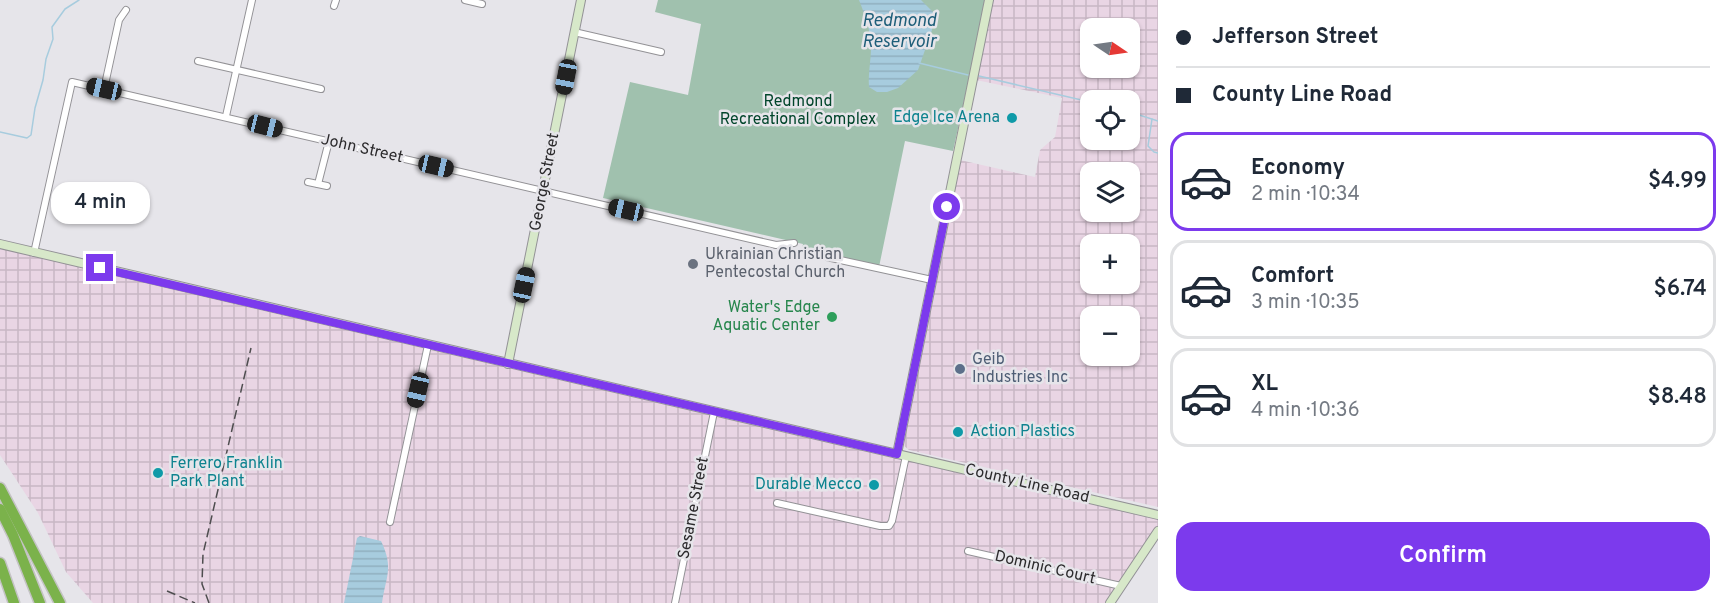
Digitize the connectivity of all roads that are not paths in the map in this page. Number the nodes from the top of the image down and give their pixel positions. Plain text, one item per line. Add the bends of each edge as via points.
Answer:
1 (252, 0) edge
2 (465, 0) edge
3 (580, 0) edge
4 (989, 0) edge
5 (482, 4) dead end
6 (126, 10) dead end
7 (574, 32) junction
8 (661, 52) dead end
9 (198, 61) dead end
10 (237, 69) junction
11 (104, 89) junction
12 (321, 89) dead end
13 (226, 116) junction
14 (328, 141) junction
15 (308, 182) dead end
16 (318, 184) junction
17 (327, 186) dead end
18 (544, 191) junction
19 (794, 243) dead end
20 (0, 244) edge
21 (818, 248) dead end
22 (34, 253) junction
23 (932, 280) junction
24 (428, 345) junction
25 (508, 364) junction
26 (714, 412) junction
27 (901, 455) junction
28 (0, 488) edge
29 (777, 502) dead end
30 (0, 509) edge
31 (1158, 515) edge
32 (390, 522) dead end
33 (1158, 531) edge
34 (968, 551) dead end
35 (0, 563) edge
36 (1121, 586) junction
37 (13, 598) edge
38 (39, 601) edge
39 (60, 603) edge
40 (675, 603) edge
41 (1110, 603) edge

1 - 10 street
2 - 5 street
3 - 7 street, George Street
4 - 23 street
6 - 11 street via 119,20
7 - 8 street
7 - 18 street, George Street
9 - 10 street
10 - 12 street
10 - 13 street
11 - 13 street, John Street
11 - 22 street, John Street via 72,82
13 - 14 street, John Street
14 - 16 street
14 - 18 street, John Street
15 - 16 street
16 - 17 street
18 - 19 street, John Street via 776,244
18 - 25 street, George Street
20 - 22 street
21 - 23 street via 822,256
22 - 24 street
23 - 27 street
24 - 25 street
24 - 32 street
25 - 26 street
26 - 27 street, County Line Road
26 - 40 street, Sesame Street
27 - 29 street via 889,526
27 - 31 street, County Line Road
28 - 39 highway
30 - 38 highway
33 - 36 street
34 - 36 street, Dominic Court
35 - 37 highway
36 - 41 street

